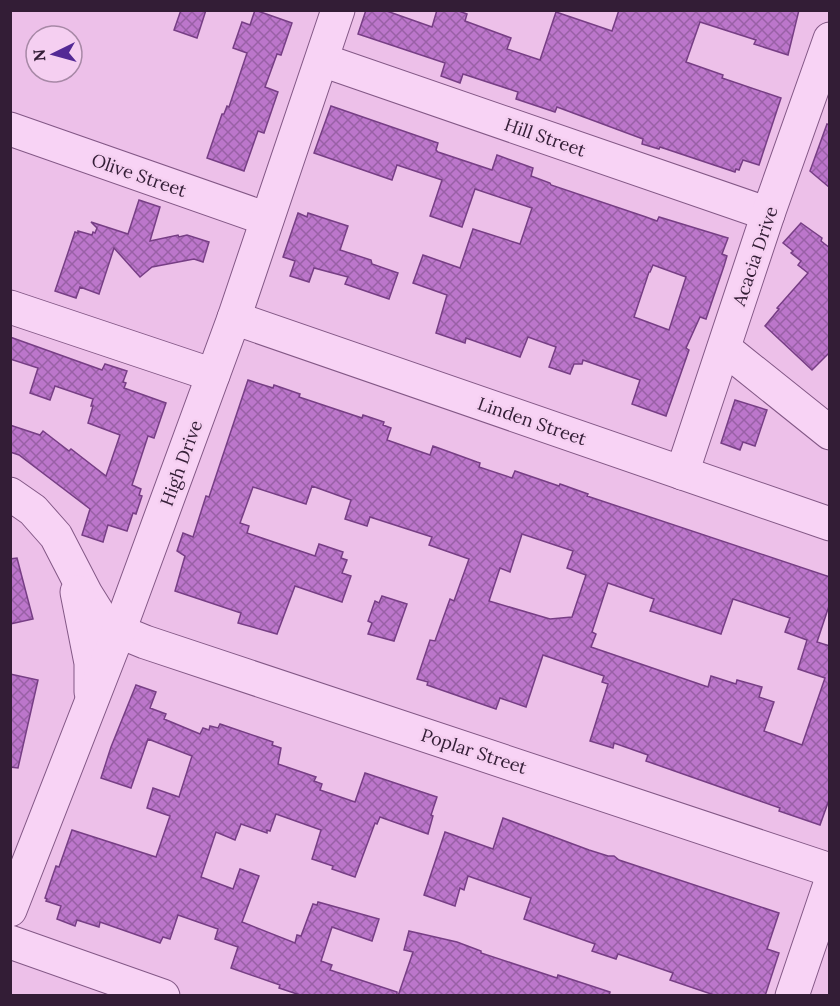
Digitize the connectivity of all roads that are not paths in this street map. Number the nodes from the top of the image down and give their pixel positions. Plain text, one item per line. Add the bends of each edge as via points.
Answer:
1 (338, 10) edge
2 (830, 39) edge
3 (322, 60) junction
4 (10, 129) edge
5 (768, 214) junction
6 (267, 219) junction
7 (10, 307) edge
8 (234, 318) junction
9 (724, 348) junction
10 (213, 375) junction
11 (830, 433) edge
12 (682, 473) junction
13 (10, 494) edge
14 (830, 524) edge
15 (73, 570) junction
16 (119, 631) junction
17 (91, 703) junction
18 (830, 870) edge
19 (830, 884) edge
20 (10, 910) edge
21 (10, 942) edge
22 (163, 996) edge
23 (792, 996) edge

1 - 3 street, High Drive
2 - 5 street, Acacia Drive
3 - 5 street, Hill Street
3 - 6 street, High Drive
4 - 6 street, Olive Street
5 - 9 street, Acacia Drive
6 - 8 street, High Drive
7 - 10 street
8 - 10 street, High Drive
8 - 12 street, Linden Street
9 - 11 street
9 - 12 street, Acacia Drive
10 - 16 street, High Drive
12 - 14 street, Linden Street
13 - 15 street via 33,510 56,536
15 - 16 street, Poplar Street via 106,626
15 - 17 street via 91,663
16 - 17 street, High Drive
16 - 18 street, Poplar Street
17 - 20 street, High Drive
19 - 23 street
21 - 22 street

